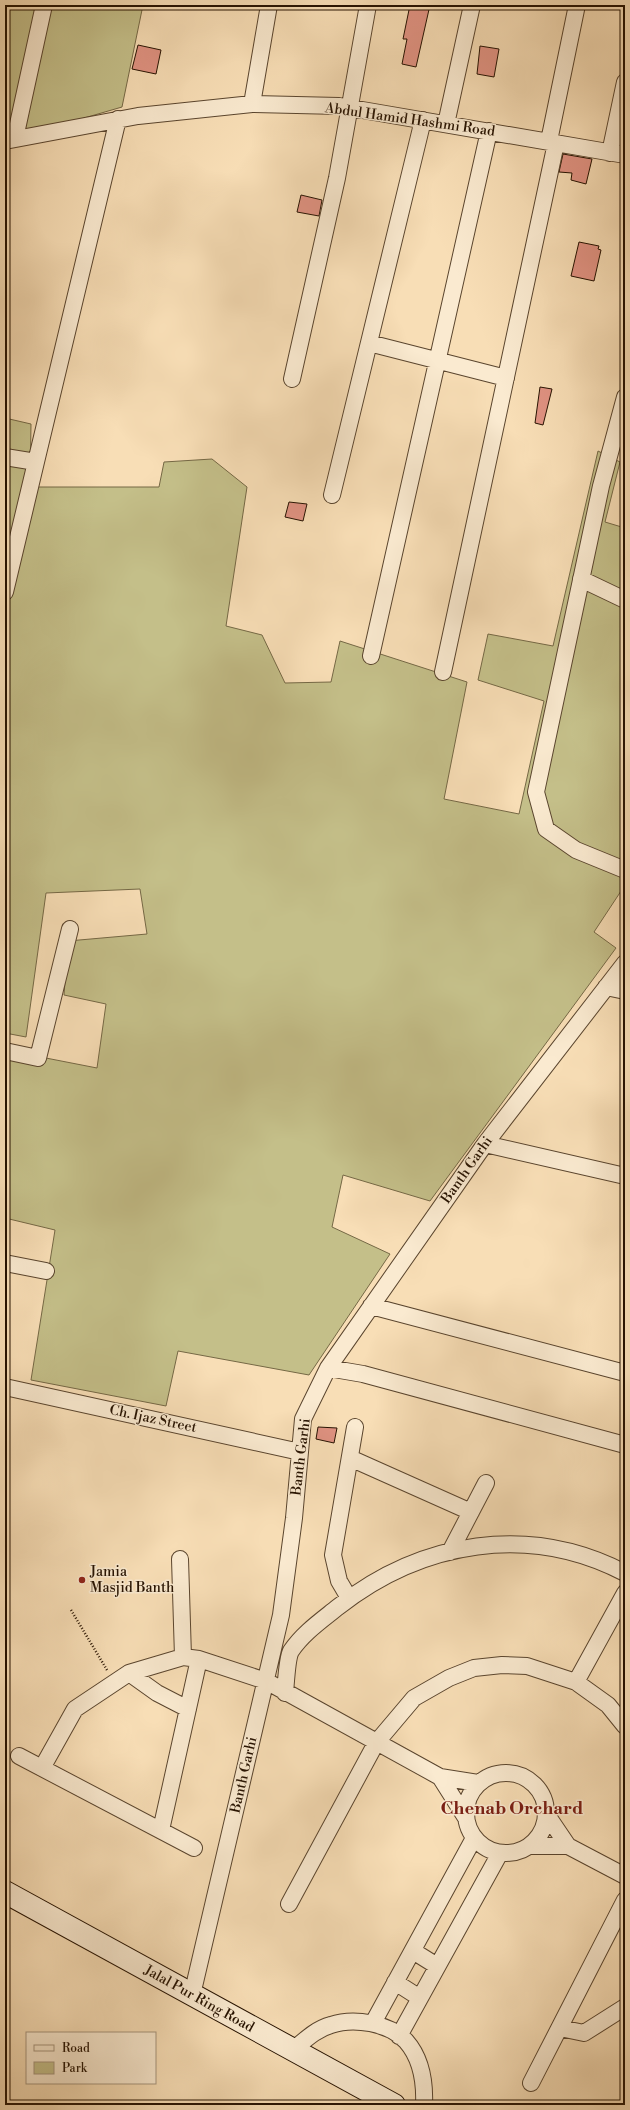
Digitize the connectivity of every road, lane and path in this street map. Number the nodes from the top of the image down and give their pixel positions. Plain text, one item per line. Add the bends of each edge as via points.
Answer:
1 (44, 5) edge
2 (268, 5) edge
3 (368, 5) edge
4 (472, 5) edge
5 (577, 5) edge
6 (625, 82) edge
7 (252, 104) junction
8 (348, 108) junction
9 (118, 119) junction
10 (423, 120) junction
11 (446, 124) junction
12 (489, 131) junction
13 (10, 140) edge
14 (552, 142) junction
15 (618, 154) edge
16 (369, 343) junction
17 (437, 360) junction
18 (506, 378) junction
19 (292, 379) dead end
20 (625, 397) edge
21 (619, 446) edge
22 (5, 457) edge
23 (36, 462) junction
24 (332, 495) dead end
25 (10, 545) edge
26 (581, 579) junction
27 (5, 592) edge
28 (625, 600) edge
29 (370, 656) dead end
30 (443, 672) dead end
31 (625, 870) edge
32 (70, 929) dead end
33 (625, 963) edge
34 (606, 987) junction
35 (625, 992) edge
36 (5, 1052) edge
37 (484, 1144) junction
38 (625, 1176) edge
39 (5, 1262) edge
40 (46, 1271) dead end
41 (371, 1306) junction
42 (328, 1368) junction
43 (625, 1373) edge
44 (5, 1387) edge
45 (355, 1427) dead end
46 (625, 1446) edge
47 (300, 1452) junction
48 (350, 1458) junction
49 (486, 1483) dead end
50 (471, 1512) junction
51 (450, 1552) junction
52 (180, 1559) dead end
53 (625, 1573) edge
54 (625, 1594) edge
55 (349, 1598) junction
56 (71, 1610) dead end
57 (183, 1657) junction
58 (199, 1659) junction
59 (129, 1673) junction
60 (266, 1681) junction
61 (576, 1682) junction
62 (115, 1683) junction
63 (285, 1693) junction
64 (188, 1709) junction
65 (625, 1726) edge
66 (376, 1743) junction
67 (19, 1756) dead end
68 (42, 1768) junction
69 (440, 1777) junction
70 (478, 1783) junction
71 (547, 1815) junction
72 (466, 1818) junction
73 (160, 1830) junction
74 (474, 1838) junction
75 (530, 1846) junction
76 (568, 1846) junction
77 (194, 1848) dead end
78 (500, 1853) junction
79 (625, 1876) edge
80 (5, 1892) edge
81 (625, 1900) edge
82 (289, 1904) dead end
83 (413, 1950) junction
84 (437, 1966) junction
85 (396, 1982) junction
86 (192, 1995) junction
87 (420, 1998) junction
88 (625, 2007) edge
89 (373, 2023) junction
90 (560, 2028) junction
91 (399, 2036) junction
92 (293, 2050) junction
93 (531, 2083) dead end
94 (394, 2105) edge
95 (424, 2105) edge

1 - 13 street
2 - 7 street
3 - 8 street
4 - 11 street
5 - 14 street
6 - 15 street
7 - 8 street, Abdul Hamid Hashmi Road
7 - 9 street, Abdul Hamid Hashmi Road
8 - 10 street, Abdul Hamid Hashmi Road
8 - 19 street via 337,178
9 - 13 street, Abdul Hamid Hashmi Road
9 - 23 street
10 - 11 street, Abdul Hamid Hashmi Road
10 - 16 street
11 - 12 street, Abdul Hamid Hashmi Road
12 - 14 street, Abdul Hamid Hashmi Road
12 - 17 street
14 - 15 street, Abdul Hamid Hashmi Road
14 - 18 street
16 - 17 street
16 - 24 street
17 - 18 street
17 - 29 street
18 - 30 street
20 - 21 street
21 - 26 street via 601,486
22 - 23 street
23 - 25 street
25 - 27 street
26 - 28 street
26 - 31 street via 536,792 546,829 576,850
32 - 36 street via 38,1058
33 - 34 street, Banth Garhi
34 - 35 street
34 - 37 street, Banth Garhi
37 - 38 street
37 - 41 street, Banth Garhi
39 - 40 street
41 - 42 street, Banth Garhi
41 - 43 street
42 - 46 street via 363,1374
42 - 47 street, Banth Garhi via 304,1419
44 - 47 street, Ch. Ijaz Street
45 - 48 street
47 - 60 street, Banth Garhi via 281,1615
48 - 50 street
48 - 55 street via 333,1555 339,1581
49 - 50 street
50 - 51 street
51 - 53 street via 510,1543 538,1545 570,1551 606,1563
51 - 55 street via 387,1575
52 - 57 street
54 - 61 street
55 - 63 street via 315,1625 290,1652
56 - 62 path
57 - 58 street
57 - 59 street
58 - 60 street
58 - 64 street
59 - 62 street
59 - 64 street via 157,1693
60 - 63 street
60 - 86 street, Banth Garhi
61 - 65 street via 608,1705
61 - 66 street via 527,1666 474,1668 449,1678 414,1698
62 - 68 street via 75,1709
63 - 66 street
64 - 73 street
66 - 69 street
66 - 82 street
67 - 68 street
68 - 73 street
69 - 70 street
69 - 72 street
70 - 71 street via 492,1774 508,1772 524,1776 537,1785 545,1799
70 - 72 street via 470,1793
71 - 75 street via 542,1833
71 - 76 street
72 - 74 street
73 - 77 street
74 - 78 street via 490,1850
74 - 83 street
75 - 76 street
75 - 78 street via 515,1852
76 - 79 street
78 - 84 street
80 - 86 main road, Jalal Pur Ring Road
81 - 90 street
83 - 84 street
83 - 85 street
84 - 87 street
85 - 87 street
85 - 89 street
86 - 92 main road, Jalal Pur Ring Road
87 - 91 street
88 - 90 street via 584,2033
89 - 91 street
89 - 92 street via 352,2021 331,2025 310,2035
90 - 93 street
91 - 95 street via 406,2041 418,2061 425,2092
92 - 94 main road, Jalal Pur Ring Road

